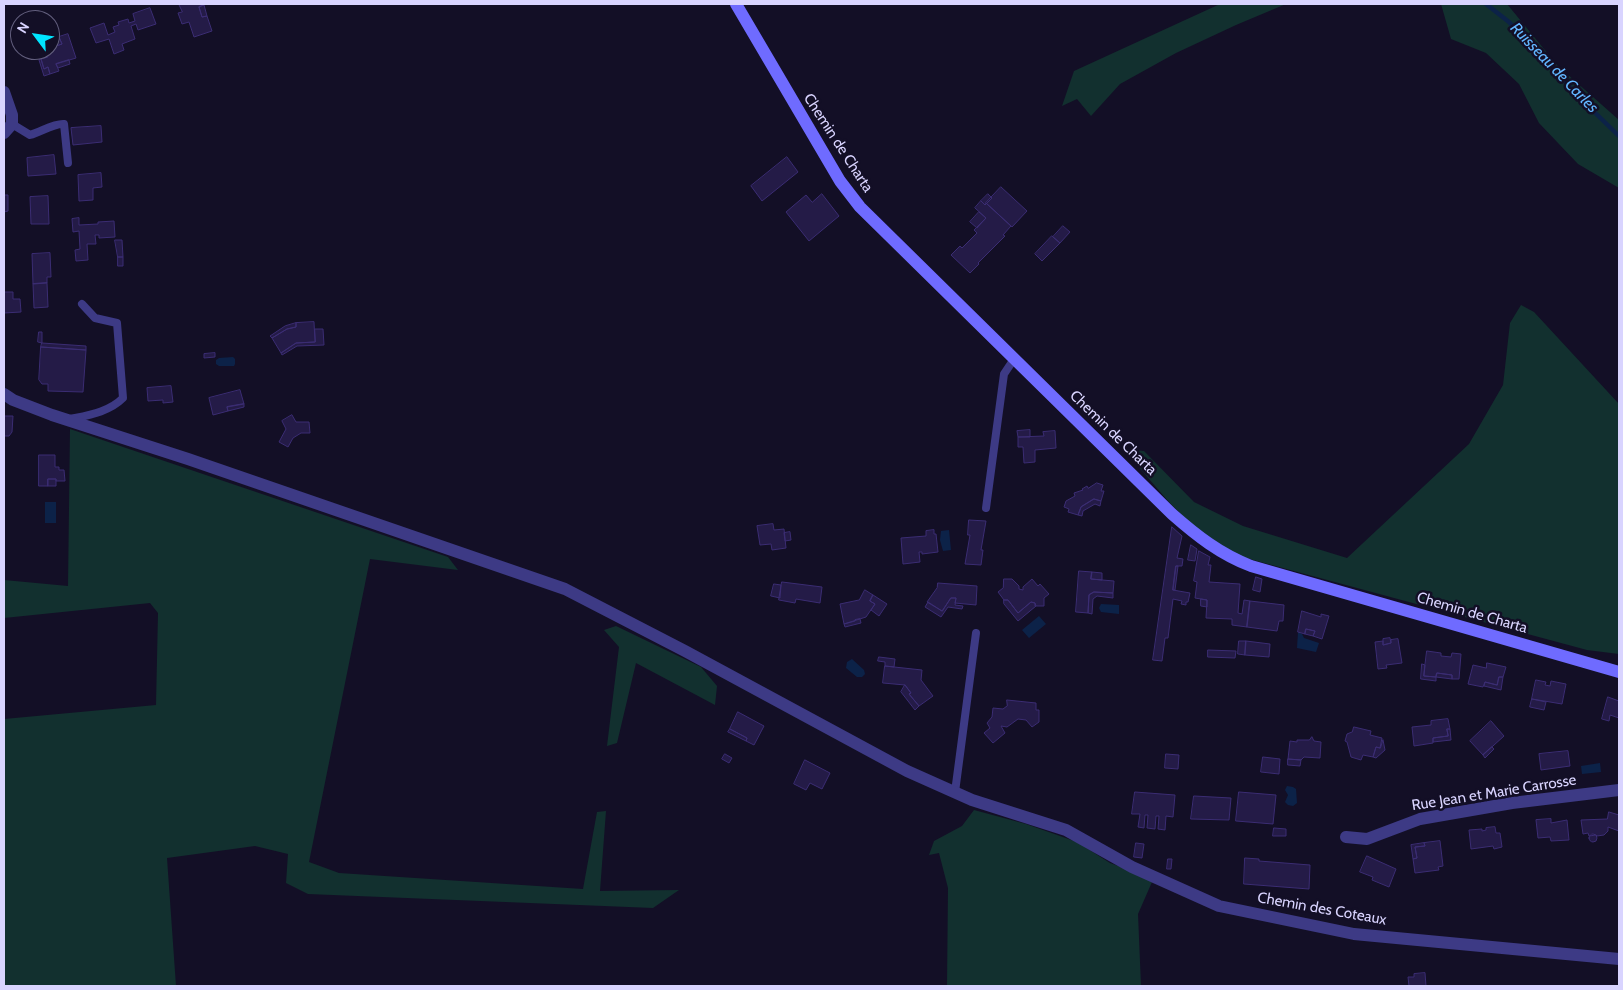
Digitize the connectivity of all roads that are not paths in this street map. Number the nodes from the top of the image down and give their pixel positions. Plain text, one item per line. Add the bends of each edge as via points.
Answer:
1 (736, 4) edge
2 (4, 92) edge
3 (8, 128) edge
4 (68, 163) dead end
5 (82, 304) dead end
6 (1014, 359) junction
7 (4, 394) edge
8 (68, 420) junction
9 (986, 508) dead end
10 (976, 633) dead end
11 (1619, 672) edge
12 (1619, 790) edge
13 (955, 792) junction
14 (1346, 837) dead end
15 (1619, 959) edge

1 - 6 street, Chemin de Charta via 848,193
2 - 3 street via 12,115
3 - 4 lane via 30,135 58,123 64,124
5 - 8 lane via 95,318 117,323 123,398 115,406
6 - 9 lane via 1004,374
6 - 11 street, Chemin de Charta via 1172,514 1229,557 1293,579
7 - 8 street, Chemin des Coteaux
8 - 13 street, Chemin des Coteaux via 565,588 907,771
10 - 13 lane
12 - 14 street, Rue Jean et Marie Carrosse via 1512,803 1420,819 1367,839
13 - 15 street, Chemin des Coteaux via 1066,830 1132,867 1219,906 1354,934

